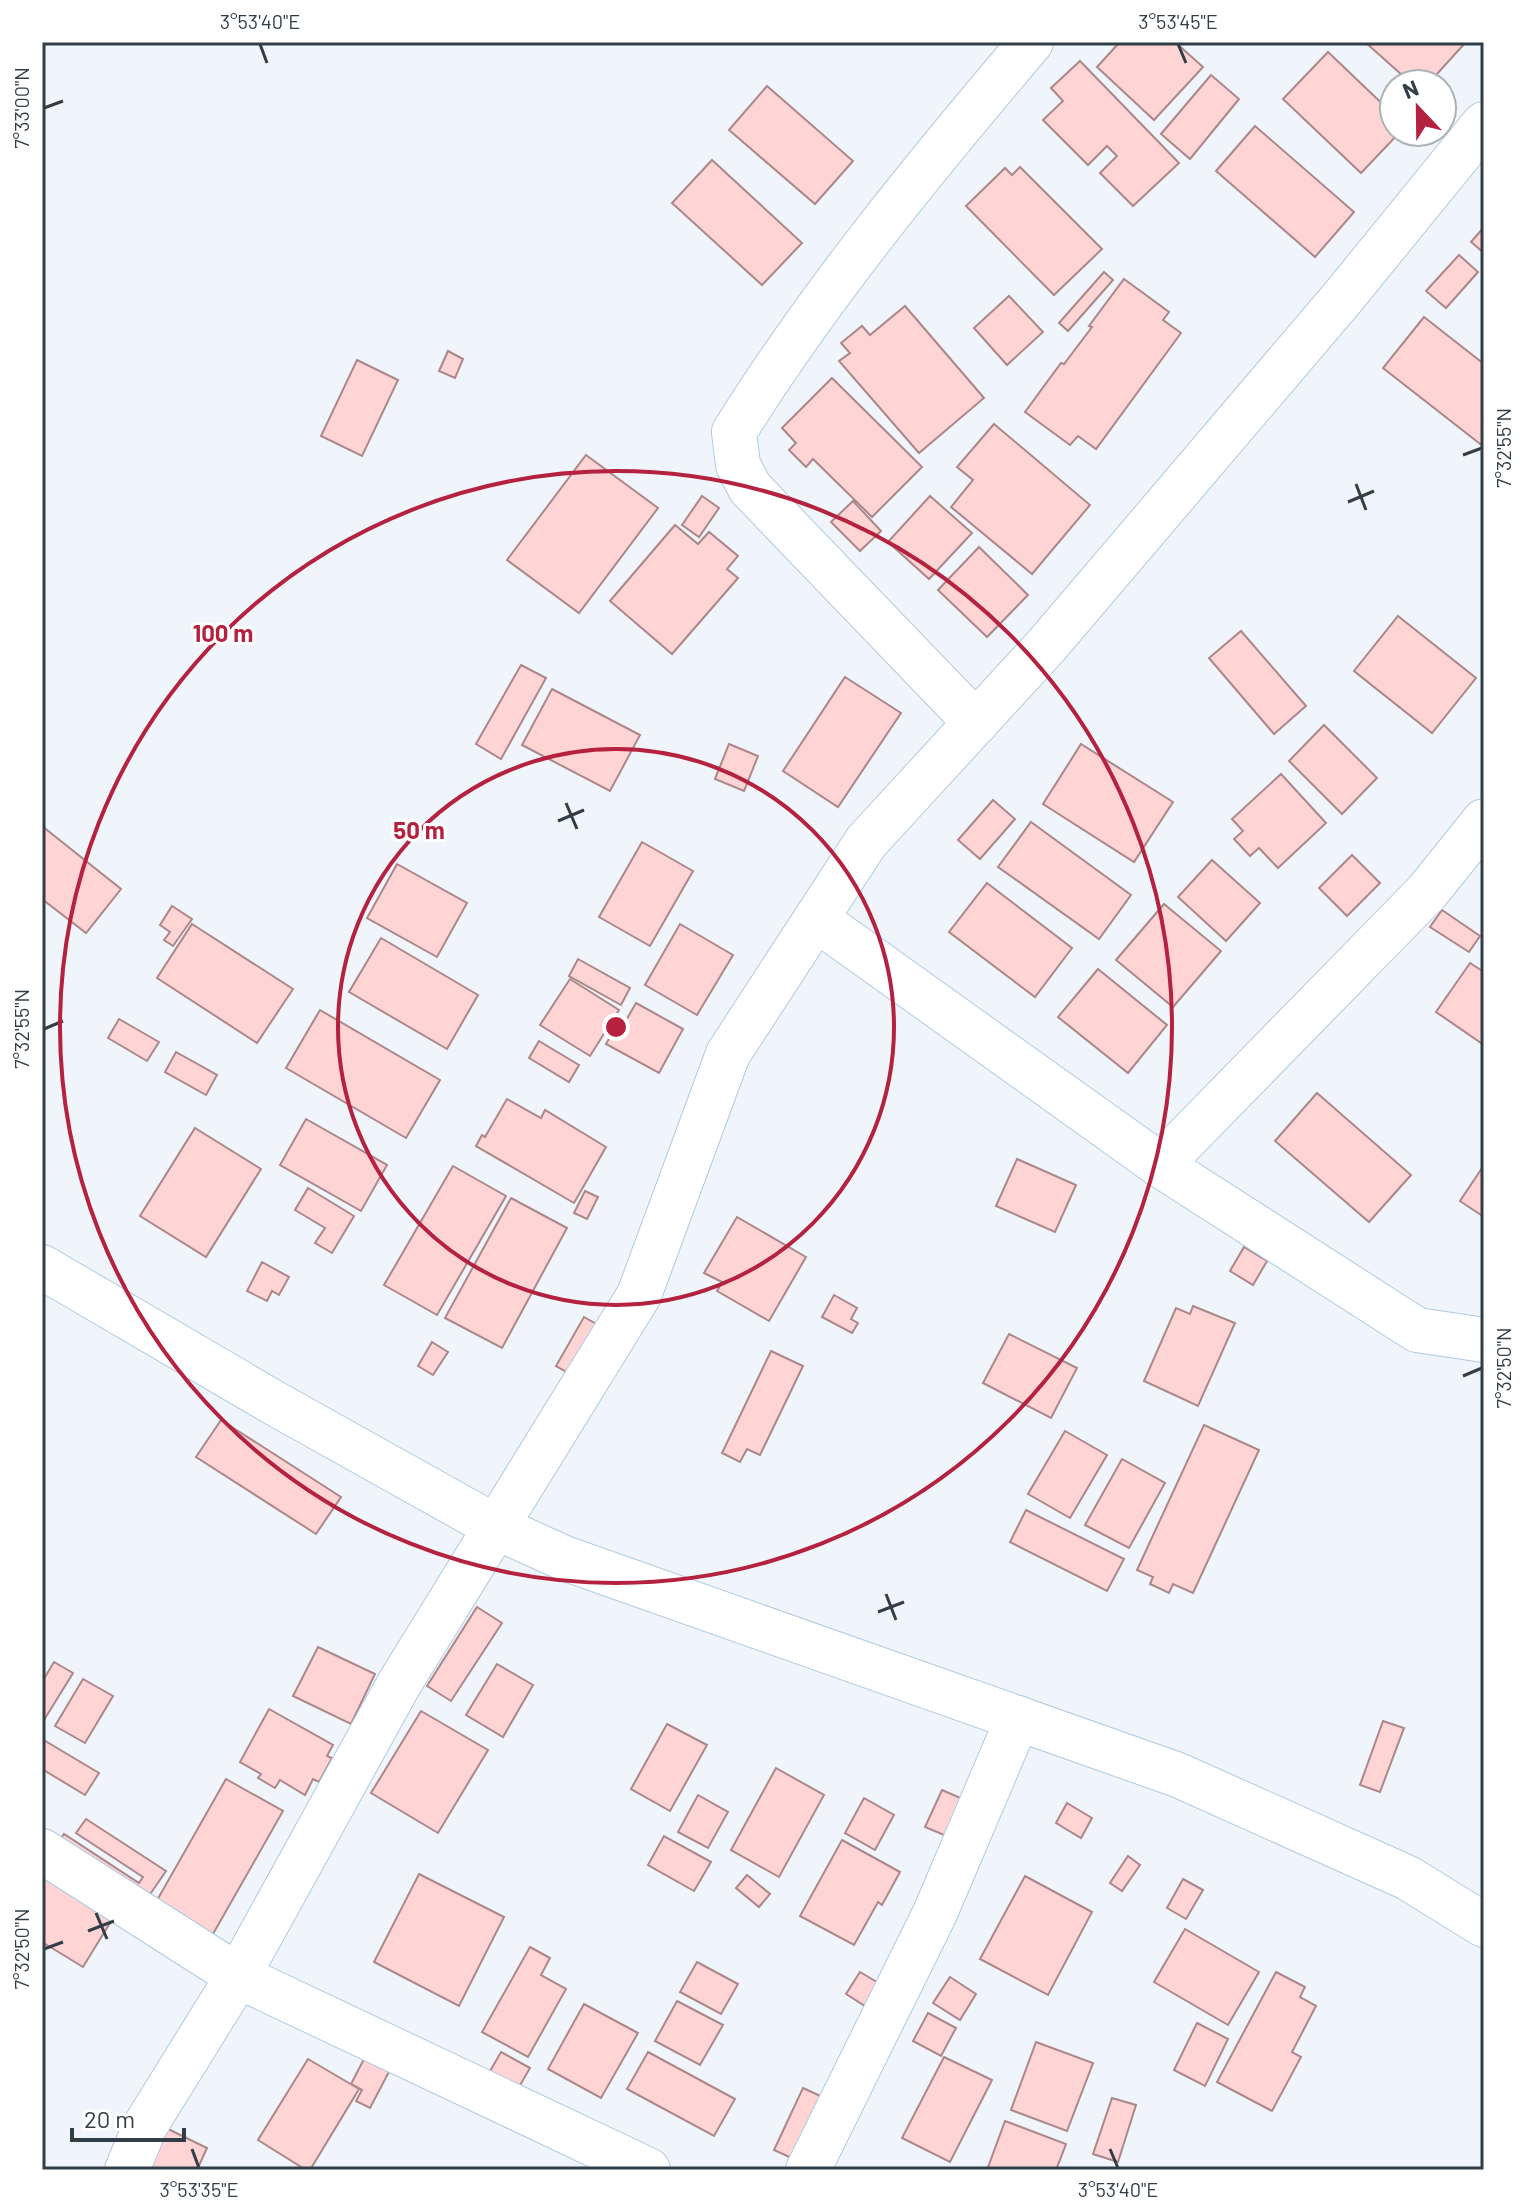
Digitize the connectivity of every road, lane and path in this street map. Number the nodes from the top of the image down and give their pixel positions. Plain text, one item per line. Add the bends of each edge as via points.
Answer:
1 (1031, 42) edge
2 (1484, 124) edge
3 (976, 723) junction
4 (1484, 821) edge
5 (816, 919) junction
6 (1160, 1165) junction
7 (42, 1267) edge
8 (1484, 1340) edge
9 (498, 1528) junction
10 (1018, 1718) junction
11 (42, 1851) edge
12 (1484, 1925) edge
13 (238, 1976) junction
14 (815, 2167) edge
15 (127, 2170) edge
16 (648, 2170) edge

1 - 3 street via 913,181 774,368 734,432 738,465 750,488
2 - 3 street via 1201,465
3 - 5 street via 866,842
4 - 6 street via 1427,892
5 - 6 street
5 - 9 street via 728,1054 639,1295
6 - 8 street via 1417,1330
7 - 9 street
9 - 10 street via 564,1558
9 - 13 street via 399,1684
10 - 12 street via 1178,1775 1408,1878
10 - 14 street via 935,1913
11 - 13 street
13 - 15 street via 145,2126
13 - 16 street

